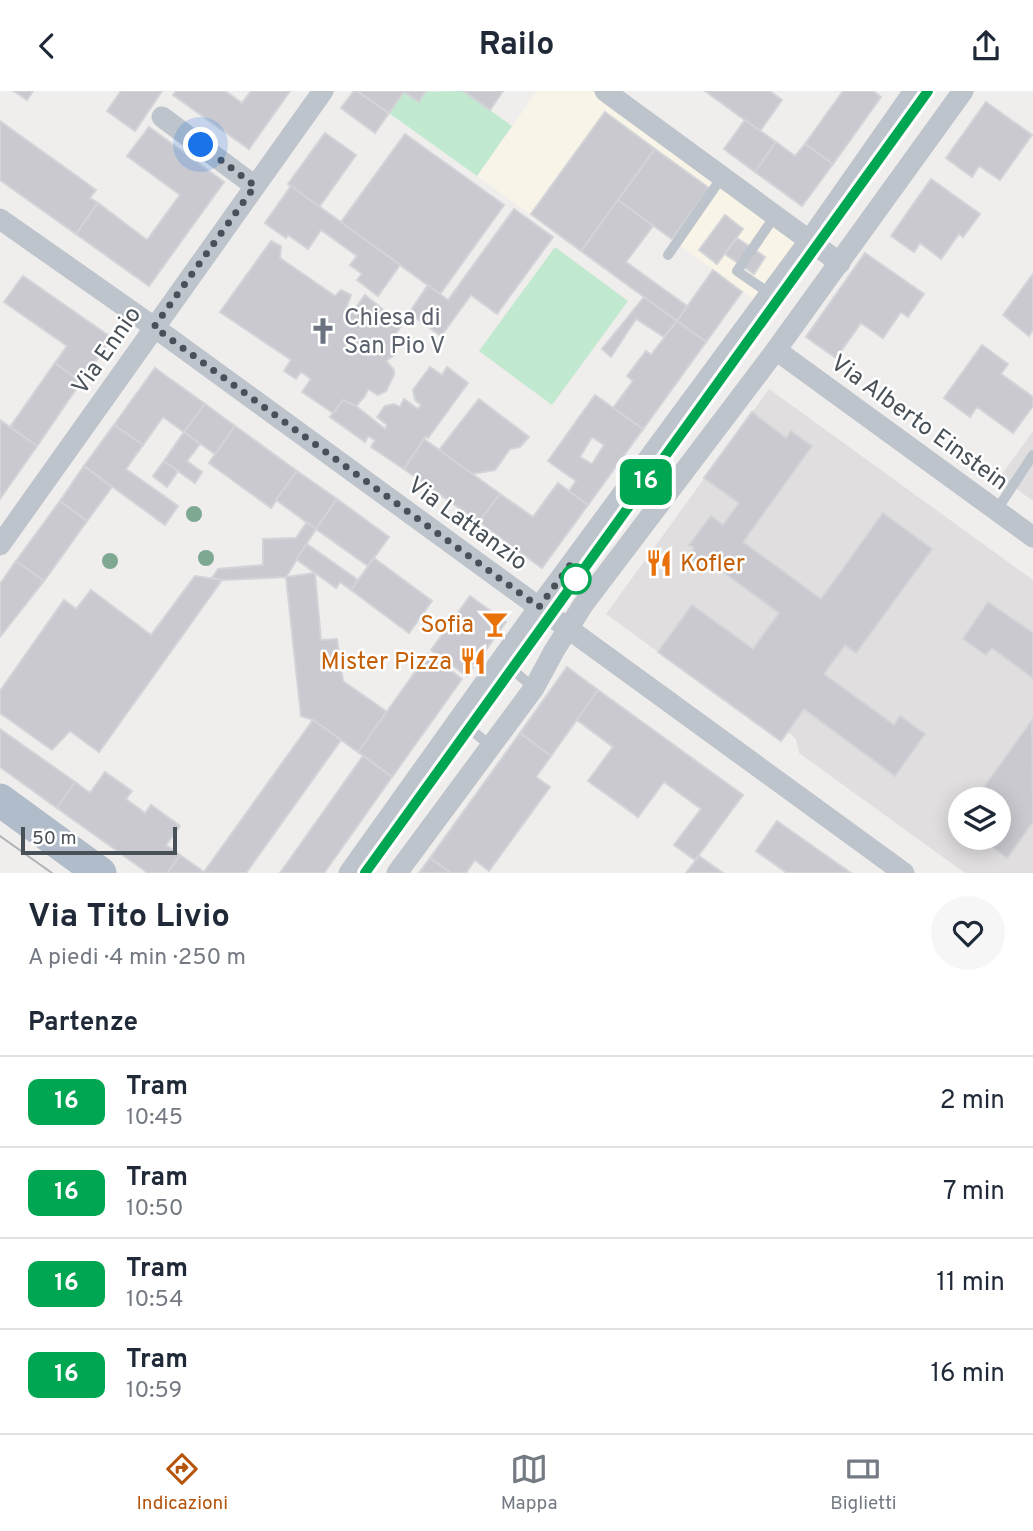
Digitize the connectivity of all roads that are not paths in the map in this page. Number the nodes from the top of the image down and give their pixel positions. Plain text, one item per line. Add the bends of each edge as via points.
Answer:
1 (323, 91) edge
2 (914, 91) edge
3 (962, 91) edge
4 (611, 93) edge
5 (162, 117) dead end
6 (722, 177) junction
7 (255, 186) junction
8 (775, 216) junction
9 (0, 219) edge
10 (808, 240) junction
11 (668, 255) dead end
12 (840, 263) junction
13 (769, 293) junction
14 (154, 327) junction
15 (776, 350) junction
16 (1033, 455) edge
17 (996, 510) junction
18 (1033, 537) edge
19 (0, 545) edge
20 (539, 607) junction
21 (568, 629) junction
22 (501, 660) junction
23 (534, 688) junction
24 (459, 720) junction
25 (491, 746) junction
26 (0, 800) edge
27 (100, 873) edge
28 (349, 873) edge
29 (397, 873) edge
30 (904, 873) edge

1 - 7 street, Via Ennio
2 - 10 street
3 - 12 street
4 - 6 street
5 - 7 street
6 - 8 street
6 - 11 lane
7 - 14 street, Via Ennio
8 - 10 street
8 - 13 lane via 737,271
9 - 14 street, Via Lattanzio
10 - 12 street
10 - 13 street
12 - 15 street
13 - 20 street
14 - 19 street, Via Ennio
14 - 20 street, Via Lattanzio
15 - 17 street, Via Alberto Einstein
15 - 21 street
16 - 17 lane
17 - 18 street, Via Alberto Einstein
20 - 21 street, Via Lattanzio
20 - 22 street
21 - 23 street
21 - 30 street, Via Lattanzio
22 - 23 lane
22 - 24 street
23 - 25 street
24 - 25 lane
24 - 28 street
25 - 29 street
26 - 27 main road

